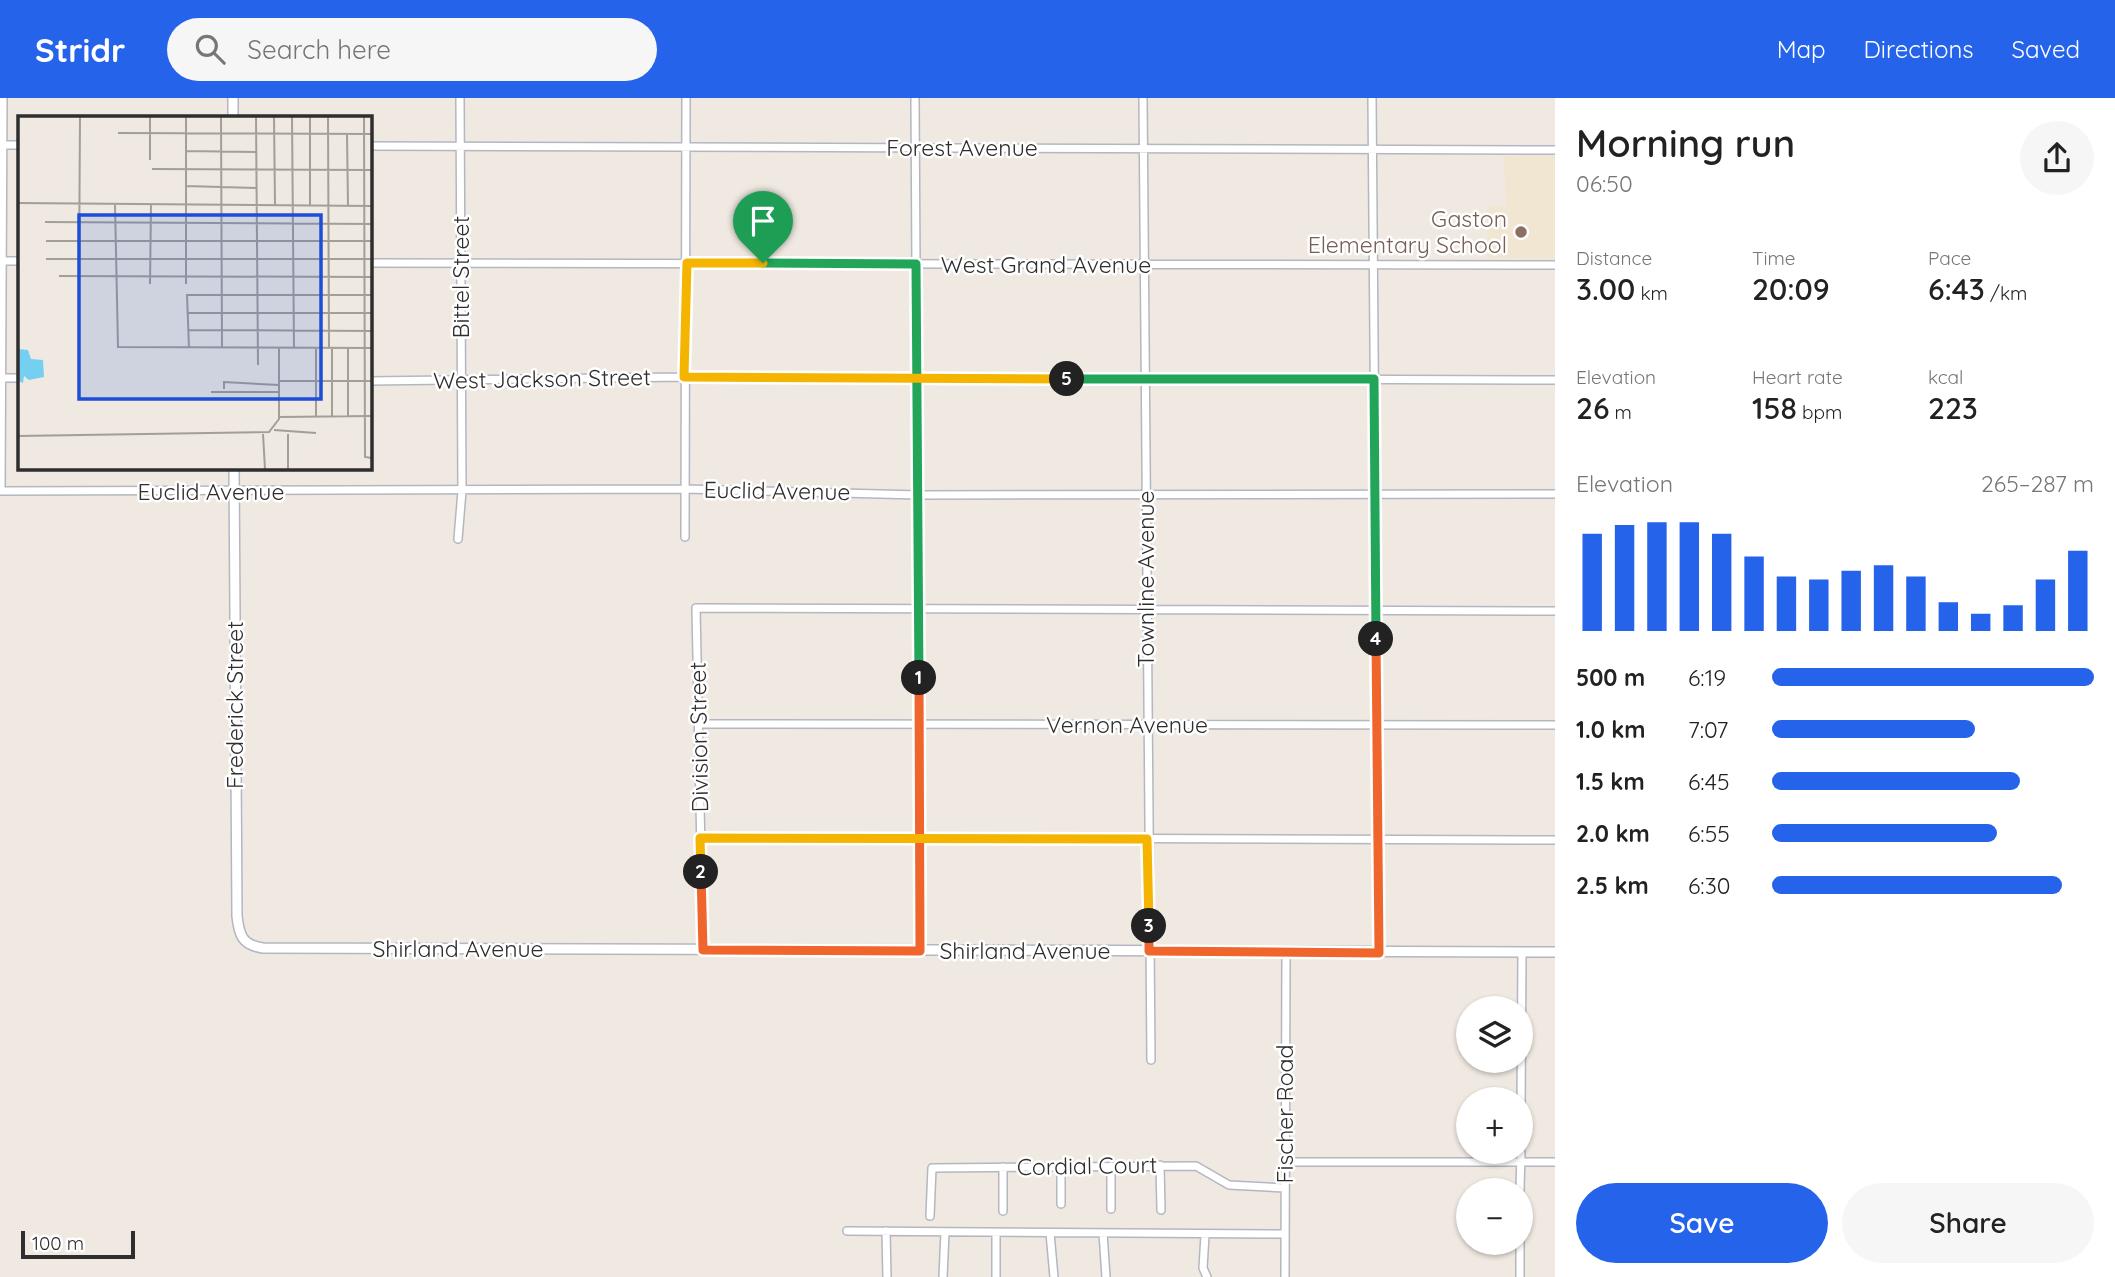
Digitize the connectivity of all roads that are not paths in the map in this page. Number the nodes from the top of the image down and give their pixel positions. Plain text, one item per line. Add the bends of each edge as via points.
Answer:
1 (3, 98) edge
2 (233, 98) edge
3 (460, 98) edge
4 (686, 98) edge
5 (915, 98) edge
6 (1143, 98) edge
7 (1372, 98) edge
8 (233, 116) edge
9 (1, 145) edge
10 (371, 146) edge
11 (460, 146) junction
12 (687, 146) junction
13 (916, 148) junction
14 (1144, 149) junction
15 (1373, 149) junction
16 (1555, 150) edge
17 (1, 261) edge
18 (371, 263) edge
19 (461, 263) junction
20 (687, 263) junction
21 (916, 264) junction
22 (1373, 264) junction
23 (1555, 265) edge
24 (1144, 266) junction
25 (684, 377) junction
26 (1, 378) edge
27 (917, 379) junction
28 (1144, 379) junction
29 (1374, 379) junction
30 (1555, 380) edge
31 (371, 381) edge
32 (461, 381) junction
33 (234, 469) edge
34 (685, 489) junction
35 (1, 491) edge
36 (462, 491) junction
37 (234, 492) junction
38 (1555, 494) edge
39 (919, 495) junction
40 (1374, 495) junction
41 (1146, 496) junction
42 (685, 537) dead end
43 (458, 539) dead end
44 (918, 608) junction
45 (1146, 609) junction
46 (1375, 610) junction
47 (1555, 611) edge
48 (919, 723) junction
49 (699, 724) junction
50 (1147, 724) junction
51 (1555, 725) edge
52 (1377, 727) junction
53 (700, 838) junction
54 (919, 839) junction
55 (1147, 839) junction
56 (1377, 840) junction
57 (1555, 841) edge
58 (244, 941) joint
59 (703, 950) junction
60 (920, 951) junction
61 (1149, 951) junction
62 (1286, 952) junction
63 (1522, 952) junction
64 (1555, 952) edge
65 (1379, 953) junction
66 (1151, 1060) dead end
67 (1521, 1087) edge
68 (1286, 1162) junction
69 (1456, 1162) edge
70 (1533, 1162) edge
71 (1555, 1162) edge
72 (1160, 1165) junction
73 (1111, 1166) junction
74 (1003, 1167) junction
75 (1061, 1167) junction
76 (1285, 1188) junction
77 (1061, 1204) dead end
78 (1111, 1209) dead end
79 (1161, 1210) dead end
80 (1003, 1211) dead end
81 (930, 1216) dead end
82 (847, 1231) dead end
83 (886, 1231) junction
84 (945, 1232) junction
85 (996, 1233) junction
86 (1050, 1233) junction
87 (1103, 1233) junction
88 (1285, 1234) junction
89 (1205, 1235) junction
90 (1520, 1255) edge
91 (887, 1277) edge
92 (943, 1277) edge
93 (996, 1277) edge
94 (1054, 1277) edge
95 (1105, 1277) edge
96 (1207, 1277) edge
97 (1285, 1277) edge
98 (1520, 1277) edge

1 - 9 street
2 - 8 street
3 - 11 street, Bittel Street
4 - 12 street
5 - 13 street
6 - 14 street, Townline Avenue
7 - 15 street
9 - 17 street
10 - 11 street, Forest Avenue
11 - 12 street, Forest Avenue
11 - 19 street, Bittel Street
12 - 13 street, Forest Avenue
12 - 20 street
13 - 14 street, Forest Avenue
13 - 21 street
14 - 15 street, Forest Avenue
14 - 24 street, Townline Avenue
15 - 16 street, Forest Avenue
15 - 22 street
17 - 26 street
18 - 19 street, West Grand Avenue
19 - 20 street, West Grand Avenue
19 - 32 street, Bittel Street
20 - 21 street, West Grand Avenue
20 - 25 street
21 - 24 street, West Grand Avenue
21 - 27 street
22 - 23 street, West Grand Avenue
22 - 24 street, West Grand Avenue
22 - 29 street
24 - 28 street, Townline Avenue
25 - 27 street, West Jackson Street
25 - 32 street, West Jackson Street
25 - 34 street
26 - 35 street
27 - 28 street, West Jackson Street
27 - 39 street
28 - 29 street, West Jackson Street
28 - 41 street, Townline Avenue
29 - 30 street, West Jackson Street
29 - 40 street
31 - 32 street, West Jackson Street
32 - 36 street, Bittel Street
33 - 37 street, Frederick Street
34 - 36 street, Euclid Avenue
34 - 39 street, Euclid Avenue
34 - 42 street
35 - 37 street, Euclid Avenue
36 - 37 street, Euclid Avenue
36 - 43 street, Bittel Street
37 - 58 street, Frederick Street via 237,916
38 - 40 street, Euclid Avenue
39 - 41 street, Euclid Avenue
39 - 44 street
40 - 41 street, Euclid Avenue
40 - 46 street
41 - 45 street, Townline Avenue
44 - 45 street
44 - 48 street
44 - 49 street, Division Street via 696,608
45 - 46 street
45 - 50 street, Townline Avenue
46 - 47 street
46 - 52 street
48 - 49 street, Vernon Avenue
48 - 50 street, Vernon Avenue
48 - 54 street
49 - 53 street, Division Street
50 - 52 street, Vernon Avenue
50 - 55 street, Townline Avenue
51 - 52 street, Vernon Avenue
52 - 56 street
53 - 54 street
53 - 59 street, Division Street
54 - 55 street
54 - 60 street
55 - 56 street
55 - 61 street, Townline Avenue
56 - 57 street
56 - 65 street
58 - 59 street, Shirland Avenue via 263,948
59 - 60 street, Shirland Avenue
60 - 61 street, Shirland Avenue
61 - 62 street, Shirland Avenue
61 - 66 street, Townline Avenue
62 - 65 street, Shirland Avenue
62 - 68 street, Fischer Road
63 - 64 street, Shirland Avenue
63 - 65 street, Shirland Avenue
63 - 67 street
68 - 69 street
68 - 76 street, Fischer Road
70 - 71 street
72 - 73 street, Cordial Court
72 - 76 street, Cordial Court via 1196,1166 1229,1185
72 - 79 street
73 - 75 street, Cordial Court
73 - 78 street
74 - 75 street, Cordial Court
74 - 80 street
74 - 81 street, Cordial Court via 932,1168
75 - 77 street
76 - 88 street, Fischer Road
82 - 83 street
83 - 84 street
83 - 91 street
84 - 85 street
84 - 92 street
85 - 86 street
85 - 93 street
86 - 87 street
86 - 94 street
87 - 89 street
87 - 95 street
88 - 89 street
88 - 97 street, Fischer Road
89 - 96 street via 1203,1268
90 - 98 street

